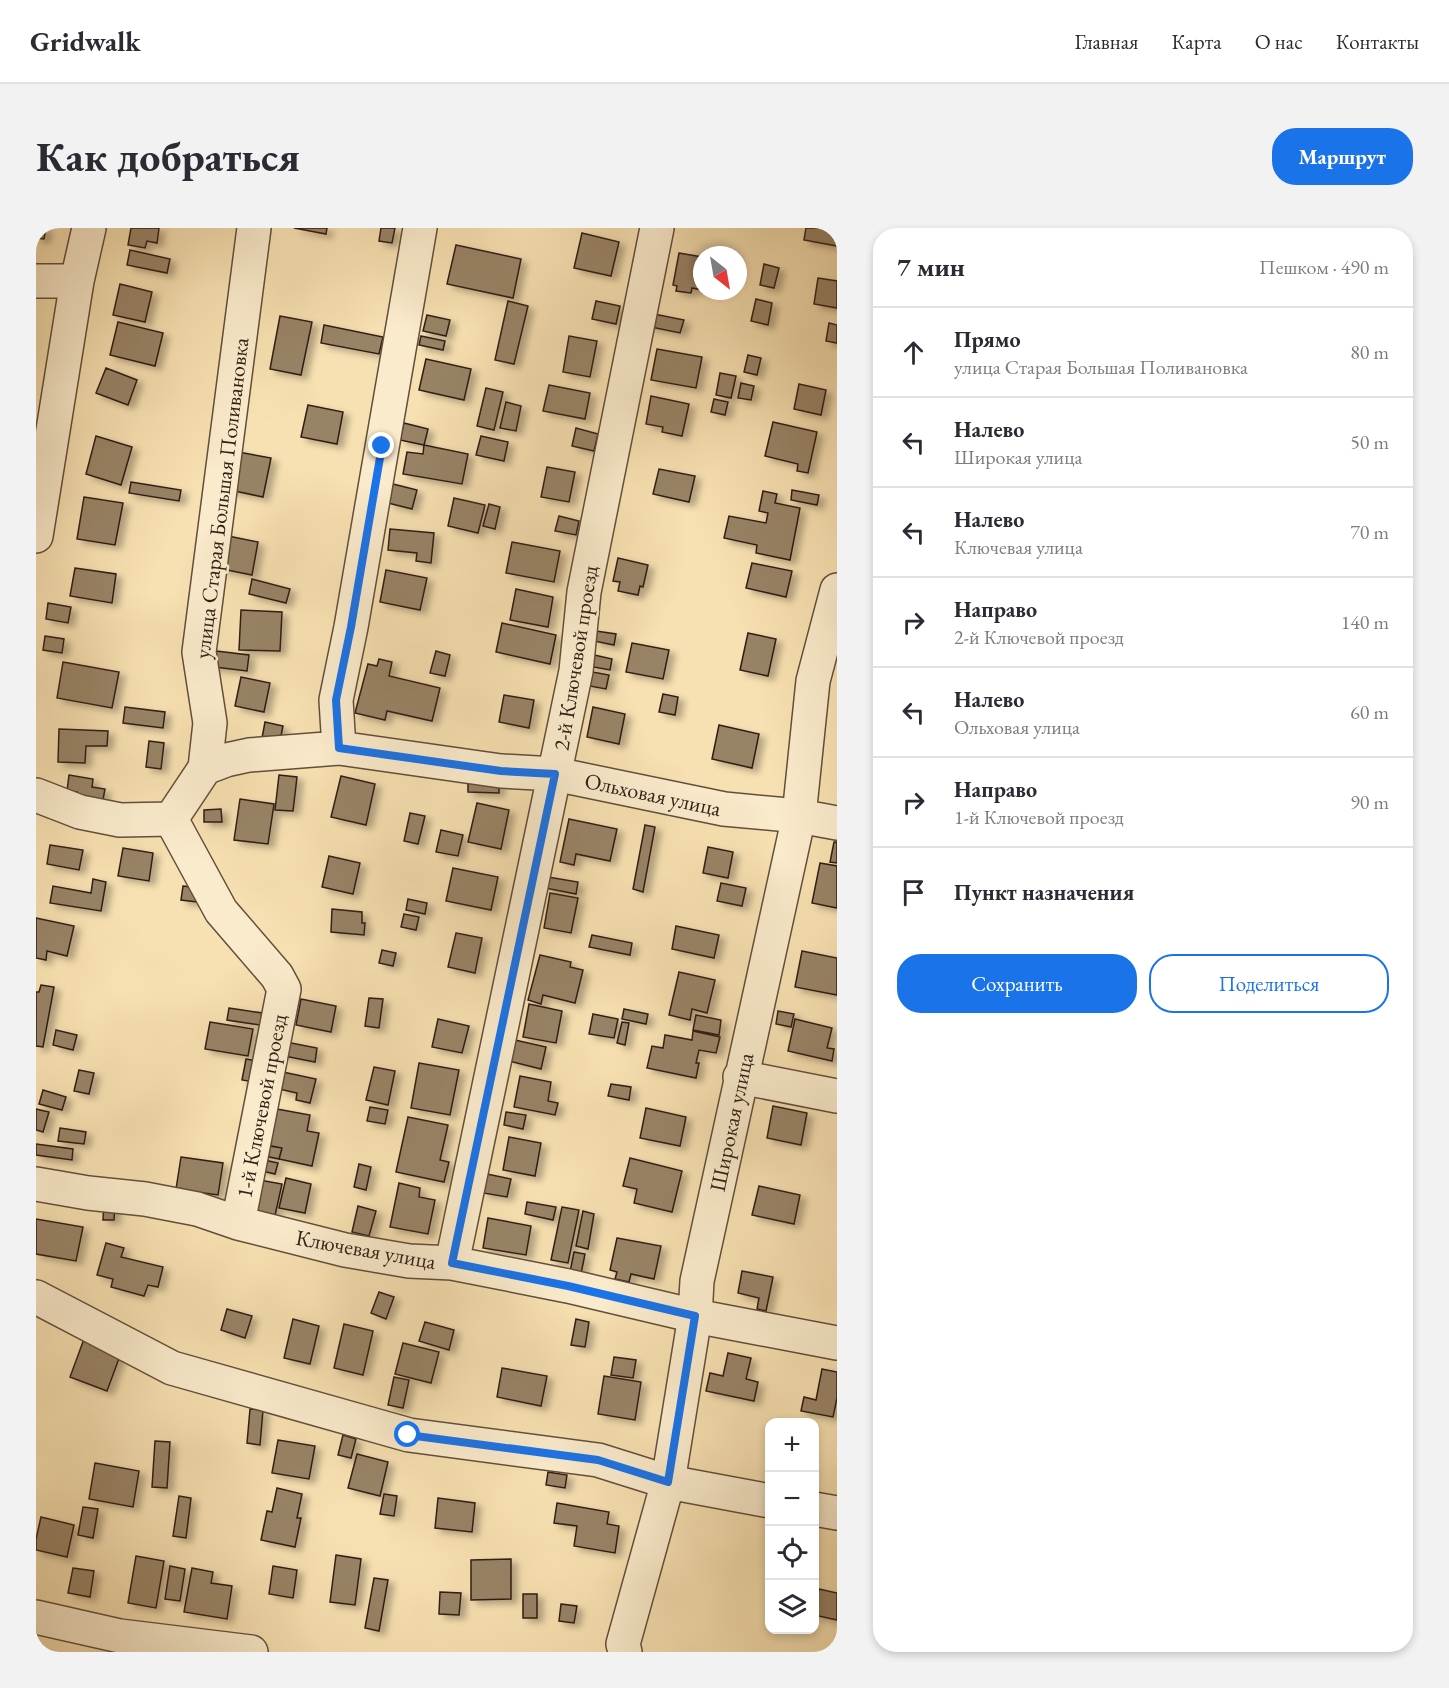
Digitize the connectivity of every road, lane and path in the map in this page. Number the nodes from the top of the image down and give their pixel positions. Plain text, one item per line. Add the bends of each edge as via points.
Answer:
1 (89, 228) edge
2 (254, 228) edge
3 (420, 228) edge
4 (657, 228) edge
5 (36, 280) edge
6 (77, 281) junction
7 (36, 536) edge
8 (837, 590) edge
9 (339, 748) junction
10 (205, 768) junction
11 (555, 774) junction
12 (36, 795) edge
13 (799, 816) junction
14 (171, 819) junction
15 (837, 823) edge
16 (740, 1077) junction
17 (837, 1096) edge
18 (36, 1184) edge
19 (238, 1223) junction
20 (452, 1263) junction
21 (36, 1297) edge
22 (695, 1316) junction
23 (837, 1343) edge
24 (668, 1482) junction
25 (765, 1500) edge
26 (819, 1510) edge
27 (837, 1513) edge
28 (36, 1617) edge
29 (251, 1652) edge
30 (625, 1652) edge

1 - 6 street
2 - 10 street, улица Старая Большая Поливановка via 199,652 210,723
3 - 9 street via 336,700
4 - 11 street, 2-й Ключевой проезд via 584,592 576,671
5 - 6 street
6 - 7 street
8 - 13 street, Широкая улица via 813,681
9 - 10 street, Ольховая улица via 249,755
9 - 11 street, Ольховая улица via 501,771
10 - 14 street
11 - 13 street, Ольховая улица via 724,809
11 - 20 street, 2-й Ключевой проезд
12 - 14 street via 80,812 120,820
13 - 15 street, Ольховая улица
13 - 16 street, Широкая улица
14 - 19 street, 1-й Ключевой проезд via 221,911 284,989
16 - 17 street
16 - 22 street, Широкая улица via 697,1281
18 - 19 street, Ключевая улица via 197,1209
19 - 20 street, Ключевая улица via 345,1250 409,1261
20 - 22 street, Ключевая улица
21 - 24 street via 172,1368 408,1435 598,1460
22 - 23 street, Ключевая улица
22 - 24 street, Широкая улица
24 - 25 street
24 - 30 street, Широкая улица via 623,1644
26 - 27 street
28 - 29 street via 120,1636

